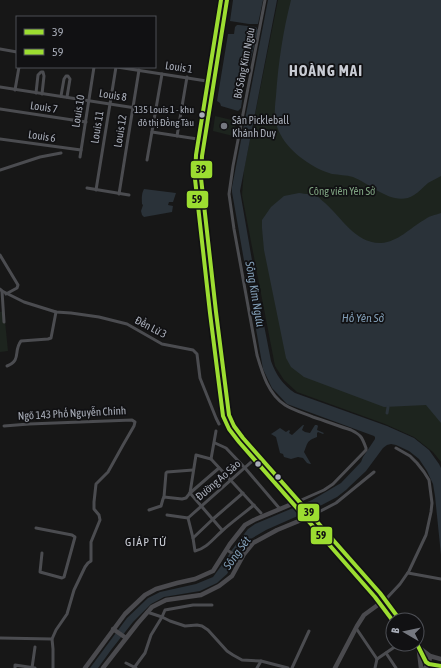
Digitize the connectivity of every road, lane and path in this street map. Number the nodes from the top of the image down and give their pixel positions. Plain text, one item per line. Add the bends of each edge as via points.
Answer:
1 (227, 0) edge
2 (265, 0) edge
3 (0, 49) edge
4 (16, 52) edge
5 (18, 68) edge
6 (94, 68) edge
7 (116, 68) edge
8 (124, 68) edge
9 (139, 70) junction
10 (162, 74) junction
11 (187, 77) junction
12 (214, 82) junction
13 (0, 87) edge
14 (15, 90) junction
15 (36, 93) junction
16 (42, 94) junction
17 (61, 96) junction
18 (67, 97) junction
19 (89, 101) junction
20 (110, 104) junction
21 (132, 108) junction
22 (0, 109) edge
23 (156, 111) junction
24 (86, 122) junction
25 (152, 132) junction
26 (177, 136) junction
27 (0, 139) edge
28 (204, 140) junction
29 (81, 150) junction
30 (61, 153) dead end
31 (80, 157) dead end
32 (147, 160) dead end
33 (0, 170) edge
34 (87, 188) dead end
35 (96, 190) junction
36 (119, 194) junction
37 (129, 195) dead end
38 (204, 206) junction
39 (198, 207) dead end
40 (198, 213) dead end
41 (204, 213) junction
42 (0, 255) edge
43 (1, 290) edge
44 (6, 294) junction
45 (2, 311) edge
46 (56, 312) junction
47 (210, 312) dead end
48 (216, 312) junction
49 (217, 319) junction
50 (211, 320) dead end
51 (4, 322) dead end
52 (221, 350) junction
53 (214, 351) dead end
54 (7, 366) dead end
55 (223, 420) dead end
56 (232, 421) junction
57 (219, 424) dead end
58 (4, 426) dead end
59 (216, 430) dead end
60 (215, 443) junction
61 (396, 448) dead end
62 (258, 456) junction
63 (211, 459) junction
64 (219, 468) junction
65 (245, 468) junction
66 (193, 470) junction
67 (374, 472) dead end
68 (232, 480) junction
69 (244, 493) junction
70 (190, 494) junction
71 (164, 497) junction
72 (299, 502) junction
73 (254, 505) junction
74 (201, 506) junction
75 (280, 509) junction
76 (149, 510) dead end
77 (261, 513) dead end
78 (310, 514) junction
79 (167, 515) dead end
80 (188, 518) junction
81 (212, 519) junction
82 (36, 528) dead end
83 (222, 530) junction
84 (193, 538) junction
85 (228, 551) junction
86 (42, 553) dead end
87 (240, 558) junction
88 (408, 573) junction
89 (441, 578) edge
90 (386, 599) junction
91 (212, 605) dead end
92 (147, 612) junction
93 (395, 612) edge
94 (162, 617) junction
95 (356, 628) junction
96 (114, 630) junction
97 (309, 631) dead end
98 (124, 637) junction
99 (0, 638) edge
100 (52, 639) junction
101 (35, 647) dead end
102 (425, 651) edge
103 (420, 652) edge
104 (422, 652) edge
105 (386, 653) joint
106 (430, 656) junction
107 (377, 659) junction
108 (441, 659) edge
109 (261, 661) junction
110 (126, 663) dead end
111 (427, 663) junction
112 (441, 666) edge
113 (15, 668) edge
114 (32, 668) edge
115 (35, 668) edge
116 (53, 668) edge
117 (85, 668) edge
118 (103, 668) edge
119 (135, 668) edge
120 (257, 668) edge
121 (288, 668) edge
122 (292, 668) edge
123 (335, 668) edge
124 (375, 668) edge
125 (396, 668) edge
126 (423, 668) edge

1 - 12 main road
2 - 72 street, Bờ Sông Kim Ngưu via 229,194 257,354 266,383 284,404 351,430 363,440 366,450 333,484
3 - 4 street
5 - 14 street
6 - 19 street, Louis 10
7 - 20 street, Louis 11
8 - 9 street, Louis 1
9 - 10 street, Louis 1
9 - 21 street, Louis 12
10 - 11 street, Louis 1
10 - 23 street
11 - 12 street, Louis 1
11 - 26 street
12 - 28 main road
13 - 14 street, Louis 8
14 - 15 street, Louis 8
15 - 16 street, Louis 8
15 - 16 street via 38,75 43,72
16 - 17 street, Louis 8
17 - 18 street, Louis 8
17 - 18 street via 64,79 68,76 70,80
18 - 19 street, Louis 8
19 - 20 street, Louis 8
19 - 24 street, Louis 10
20 - 21 street, Louis 8
20 - 35 street, Louis 11
21 - 23 street, Louis 8
21 - 36 street, Louis 12
22 - 24 street, Louis 7
23 - 25 street
24 - 29 street, Louis 10
25 - 26 street
25 - 32 street
26 - 28 street
27 - 29 street, Louis 6
28 - 38 main road via 201,178
29 - 31 street, Louis 10
30 - 33 street
34 - 35 street
35 - 36 street
36 - 37 street
38 - 39 street
38 - 41 main road
40 - 41 street
41 - 48 main road via 209,280
42 - 44 street via 18,285
43 - 44 street, Đền Lừ 3
43 - 45 street
44 - 46 street, Đền Lừ 3
45 - 51 street
46 - 54 street via 51,338 21,341 15,360
46 - 57 street, Đền Lừ 3 via 99,317 127,324 162,344 193,350 197,354 200,378
47 - 48 street
48 - 49 main road
49 - 50 street
49 - 52 main road
52 - 53 street
52 - 56 main road via 228,410
55 - 56 street
56 - 62 main road
58 - 100 street, Ngõ 143 Phố Nguyễn Chính via 132,420 135,422 108,472 96,484 94,509 100,515 100,520 91,542 91,561 85,567 74,590 67,614
59 - 60 street
60 - 63 street
60 - 65 street via 226,448
61 - 88 street via 410,456 424,472 429,480 432,503 426,535
62 - 65 street, Đường Ao Sào
62 - 72 main road
63 - 64 street
63 - 66 street via 196,455
64 - 68 street
64 - 70 street
65 - 68 street, Đường Ao Sào
65 - 75 street
66 - 70 street
66 - 71 street via 167,472
67 - 78 street via 336,503
68 - 69 street
68 - 74 street, Đường Ao Sào
69 - 73 street
69 - 81 street
70 - 71 street via 182,499
70 - 74 street
71 - 76 street via 161,506
72 - 75 main road
72 - 78 main road
73 - 77 street
73 - 83 street
74 - 80 street, Đường Ao Sào
74 - 81 street
75 - 85 main road via 245,525
78 - 87 main road via 259,539
78 - 90 main road
79 - 80 street
80 - 84 street
81 - 83 street
81 - 84 street
82 - 86 street via 75,537 62,578 40,572
83 - 84 street via 199,550 195,551
85 - 87 street
85 - 96 main road via 207,575 159,588 145,595 125,614
87 - 92 main road via 232,576 219,586 201,595 166,600
88 - 89 street
88 - 90 street
90 - 93 main road
90 - 95 main road via 364,615
91 - 94 street via 193,605 165,610
92 - 94 street
92 - 98 main road
94 - 109 street via 185,626 202,626 227,651 238,658
94 - 119 street
95 - 107 street
95 - 123 main road
96 - 98 main road
96 - 117 main road
97 - 122 street
98 - 118 main road
99 - 100 street
100 - 116 street
101 - 114 street
102 - 106 main road
103 - 126 main road
104 - 111 main road
105 - 107 street
105 - 125 street
106 - 108 main road
106 - 111 main road
107 - 124 street
109 - 120 street
109 - 121 street
110 - 119 street
111 - 112 main road
111 - 126 main road
113 - 114 street via 15,665
114 - 115 street

